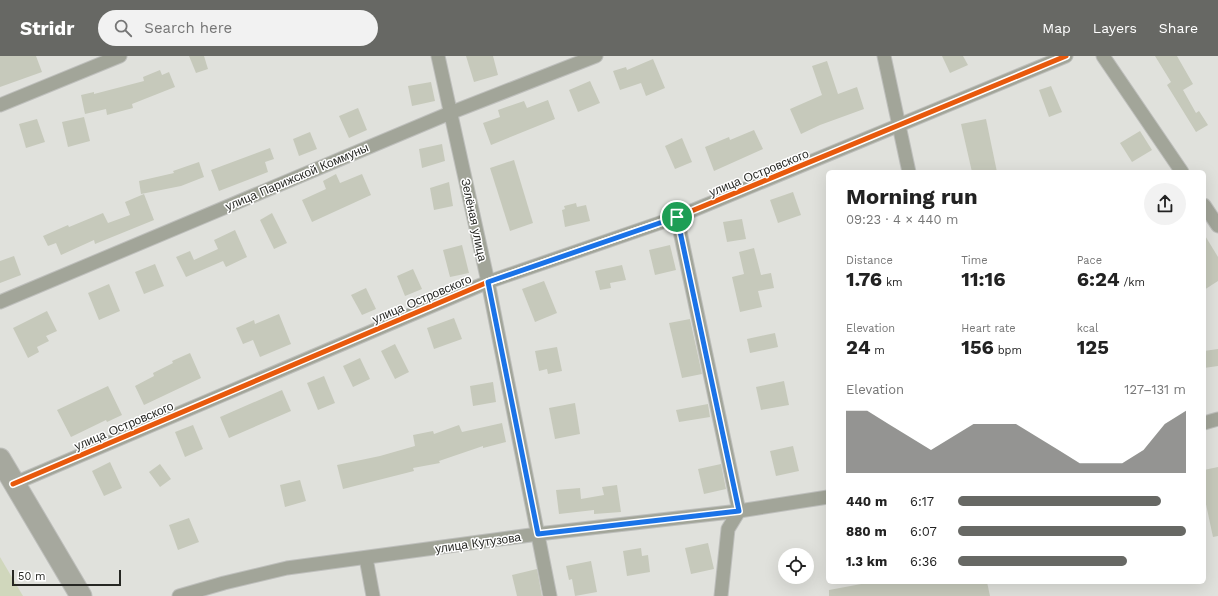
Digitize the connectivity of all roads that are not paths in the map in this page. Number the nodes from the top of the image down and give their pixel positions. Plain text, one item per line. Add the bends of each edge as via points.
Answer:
1 (120, 56) edge
2 (438, 56) edge
3 (596, 56) edge
4 (884, 56) edge
5 (1066, 56) edge
6 (1103, 56) edge
7 (0, 105) edge
8 (450, 113) junction
9 (900, 126) junction
10 (909, 170) edge
11 (1181, 170) edge
12 (1206, 208) edge
13 (677, 217) junction
14 (1218, 226) edge
15 (488, 282) junction
16 (0, 302) edge
17 (1218, 419) edge
18 (1206, 422) edge
19 (0, 459) edge
20 (13, 484) junction
21 (826, 498) edge
22 (739, 511) junction
23 (538, 534) junction
24 (366, 558) junction
25 (81, 596) edge
26 (179, 596) edge
27 (373, 596) edge
28 (550, 596) edge
29 (721, 596) edge

1 - 7 street
2 - 8 street, Зелёная улица
3 - 8 street, улица Парижской Коммуны
4 - 9 street
5 - 9 street, улица Островского
6 - 11 street
8 - 15 street, Зелёная улица
8 - 16 street, улица Парижской Коммуны
9 - 10 street
9 - 13 street, улица Островского
12 - 14 street
13 - 15 street, улица Островского
13 - 22 street
15 - 20 street, улица Островского
15 - 23 street, Зелёная улица
17 - 18 street
19 - 20 main road
20 - 25 main road
21 - 22 street, улица Кутузова
22 - 23 street, улица Кутузова
22 - 29 street via 728,530
23 - 24 street, улица Кутузова
23 - 28 street, Зелёная улица
24 - 26 street, улица Кутузова via 287,568
24 - 27 street

